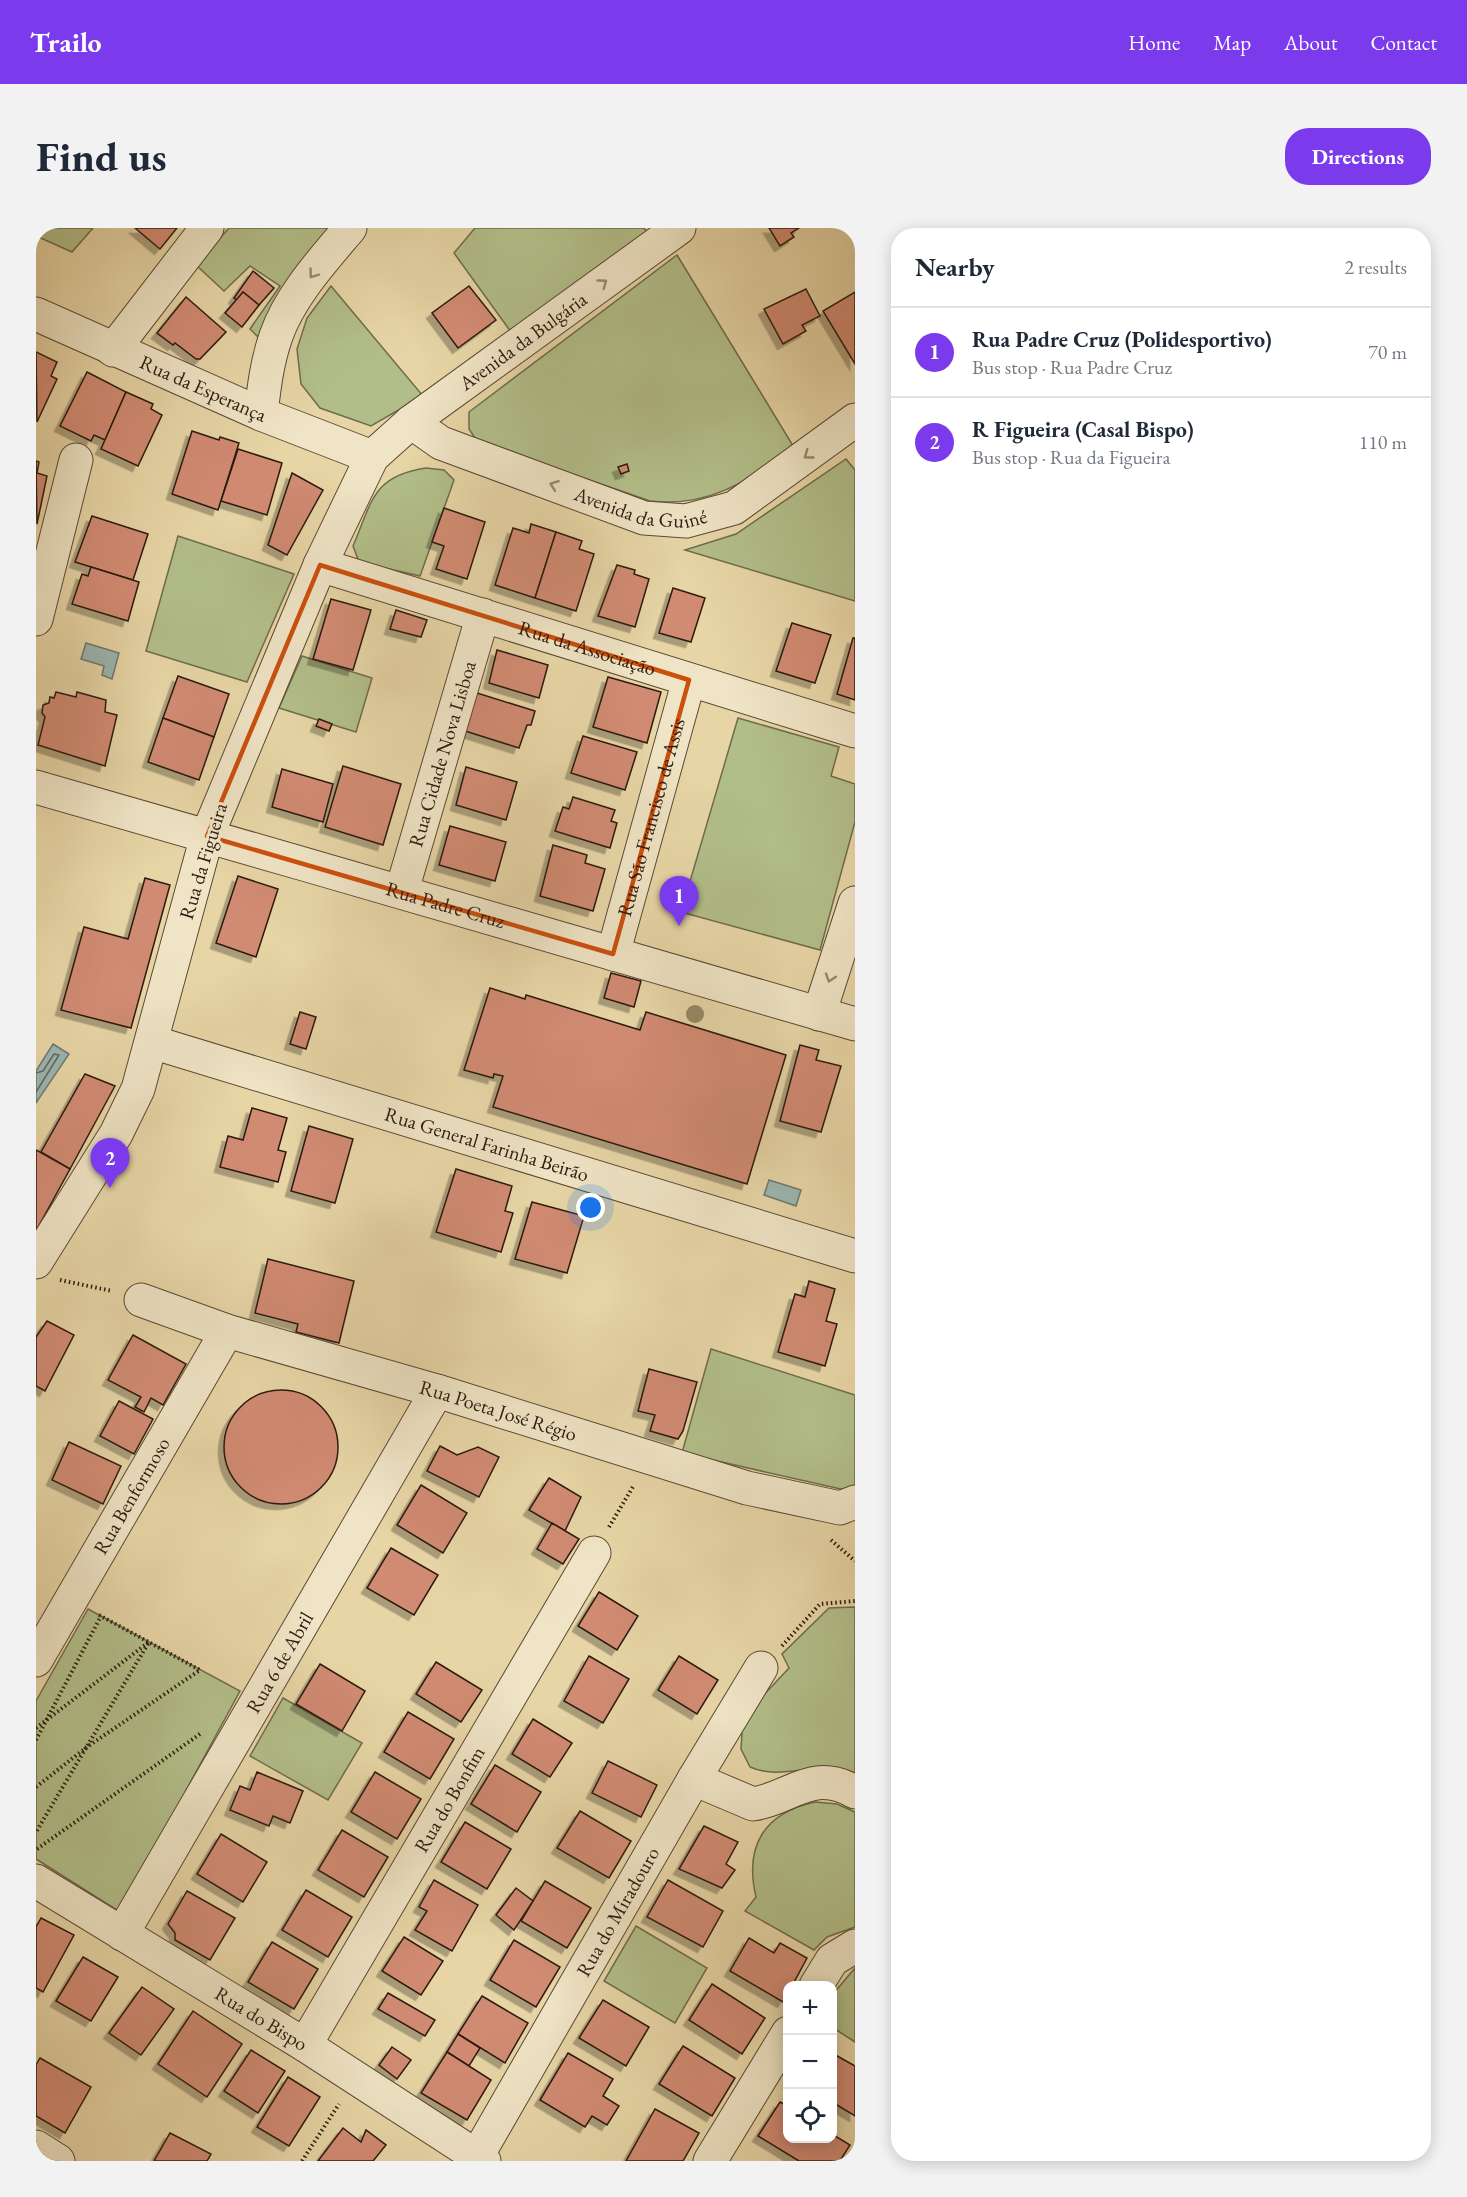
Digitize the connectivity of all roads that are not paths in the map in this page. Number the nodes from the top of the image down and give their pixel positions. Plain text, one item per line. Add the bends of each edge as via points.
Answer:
1 (207, 228) edge
2 (350, 228) edge
3 (679, 228) edge
4 (36, 314) edge
5 (113, 350) junction
6 (261, 414) junction
7 (855, 420) edge
8 (411, 422) junction
9 (372, 457) junction
10 (76, 460) dead end
11 (320, 565) junction
12 (483, 615) junction
13 (36, 619) edge
14 (689, 680) junction
15 (855, 731) edge
16 (36, 787) edge
17 (207, 836) junction
18 (402, 890) junction
19 (855, 903) edge
20 (614, 954) junction
21 (819, 1014) junction
22 (855, 1024) edge
23 (152, 1042) junction
24 (855, 1256) edge
25 (47, 1271) edge
26 (141, 1300) road end
27 (227, 1331) junction
28 (437, 1391) junction
29 (855, 1502) edge
30 (594, 1553) road end
31 (36, 1660) edge
32 (761, 1668) road end
33 (694, 1779) junction
34 (855, 1792) edge
35 (36, 1881) edge
36 (122, 1934) junction
37 (855, 1946) edge
38 (819, 1981) edge
39 (787, 2035) edge
40 (304, 2045) junction
41 (36, 2147) edge
42 (480, 2158) edge
43 (58, 2161) edge
44 (710, 2161) edge

1 - 5 street
2 -> 6 street via 298,295 277,333 266,369
8 -> 3 street, Avenida da Bulgária
4 - 5 street, Rua da Esperança
5 - 6 street, Rua da Esperança
6 - 9 street, Rua da Esperança
7 -> 8 street, Avenida da Guiné via 734,508 686,521 644,518 441,443
8 - 9 street, Avenida da Bulgária
9 - 11 street, Rua da Figueira
10 - 13 street
11 - 12 street, Rua da Associação
11 - 17 street, Rua da Figueira
12 - 14 street, Rua da Associação
12 - 18 street, Rua Cidade Nova Lisboa
14 - 15 street, Rua da Associação
14 - 20 street, Rua São Francisco de Assis
16 - 17 street, Rua Padre Cruz
17 - 18 street, Rua Padre Cruz
17 - 23 street, Rua da Figueira
18 - 20 street, Rua Padre Cruz via 484,918
19 -> 21 street
20 - 21 street, Rua Padre Cruz
21 - 22 street, Rua Padre Cruz
23 - 24 street, Rua General Farinha Beirão
23 - 25 street, Rua da Figueira via 138,1089
26 - 27 street, Rua Poeta José Régio
27 - 28 street, Rua Poeta José Régio
27 - 31 street, Rua Benformoso
28 - 29 street, Rua Poeta José Régio via 747,1488 840,1508
28 - 36 street, Rua 6 de Abril
30 - 40 street, Rua do Bonfim
32 - 33 street, Rua do Miradouro
33 - 34 street via 753,1804 812,1783 830,1783
33 - 42 street, Rua do Miradouro
35 - 36 street, Rua do Bispo
36 - 40 street, Rua do Bispo
37 - 38 street via 832,1960
39 - 44 street
40 - 42 street, Rua do Bispo
41 - 43 street

